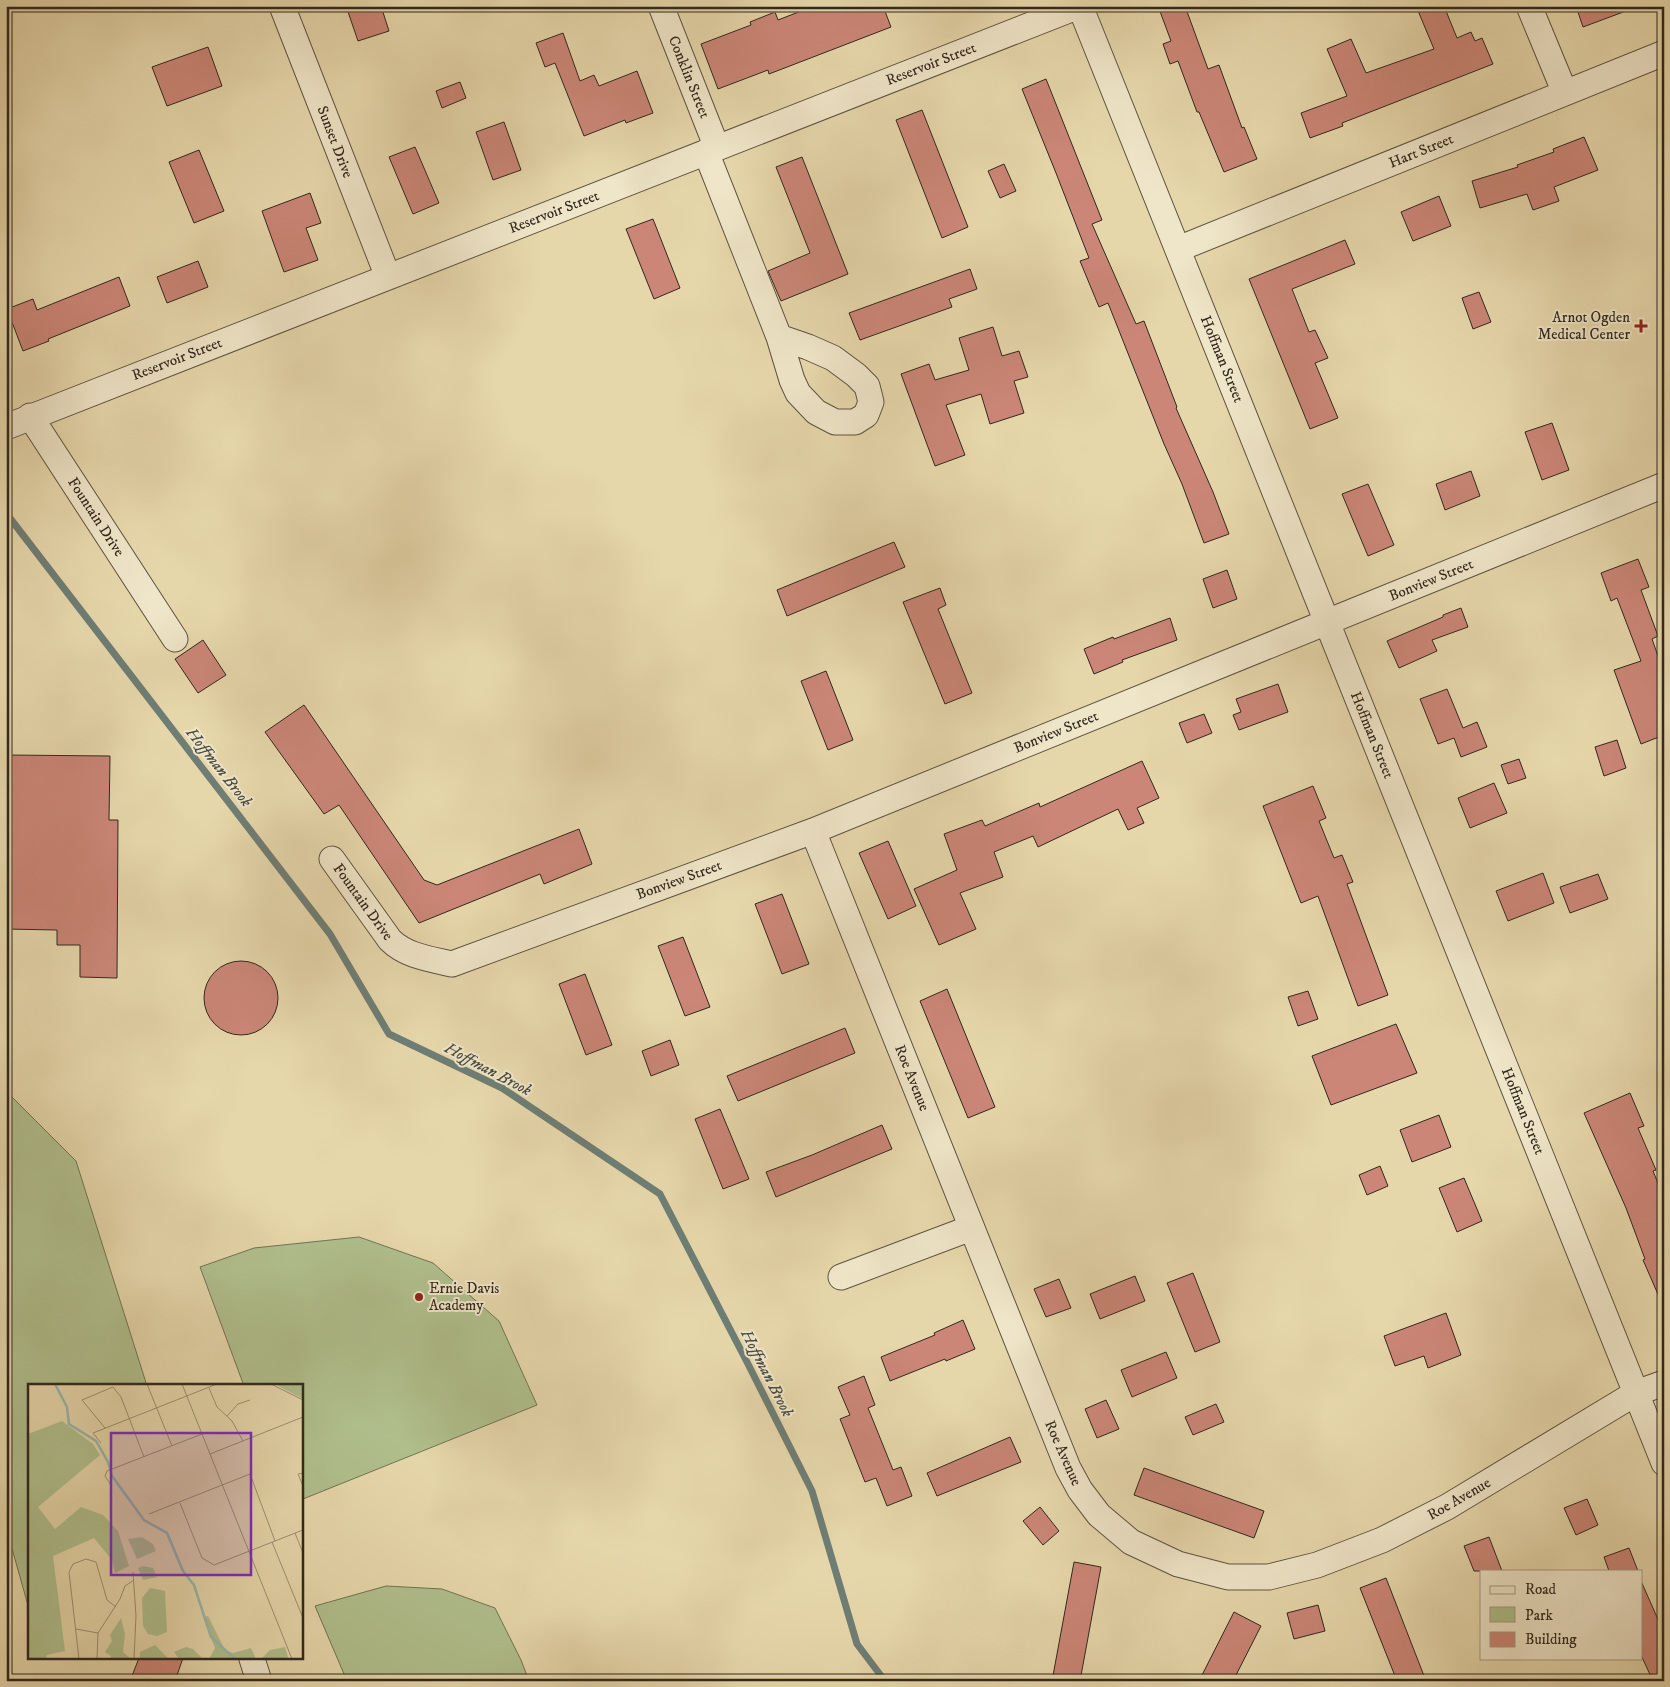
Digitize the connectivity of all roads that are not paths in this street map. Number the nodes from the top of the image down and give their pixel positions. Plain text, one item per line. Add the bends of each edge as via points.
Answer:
1 (282, 6) edge
2 (661, 6) edge
3 (1080, 6) edge
4 (1529, 6) edge
5 (1664, 53) edge
6 (1565, 93) junction
7 (712, 150) junction
8 (1178, 249) junction
9 (388, 277) junction
10 (779, 336) junction
11 (30, 416) junction
12 (6, 427) edge
13 (1661, 494) edge
14 (1327, 622) junction
15 (175, 638) dead end
16 (813, 831) junction
17 (332, 859) dead end
18 (452, 964) joint
19 (971, 1228) junction
20 (840, 1277) dead end
21 (1664, 1383) edge
22 (1636, 1393) junction
23 (1664, 1463) edge
24 (252, 1660) edge
25 (259, 1681) edge

1 - 9 street, Sunset Drive
2 - 7 street, Conklin Street
3 - 7 street, Reservoir Street
3 - 8 street, Hoffman Street
4 - 6 street
5 - 6 street, Hart Street
6 - 8 street, Hart Street
7 - 9 street, Reservoir Street
7 - 10 street, Conklin Street
8 - 14 street, Hoffman Street
9 - 11 street, Reservoir Street
10 - 10 street, Conklin Street via 798,393 816,412 835,422 856,422 866,415 872,402 867,386 856,375 833,358
11 - 12 street
11 - 15 street, Fountain Drive
13 - 14 street, Bonview Street
14 - 16 street, Bonview Street
14 - 22 street, Hoffman Street
16 - 18 street, Bonview Street
16 - 19 street, Roe Avenue
17 - 18 street, Fountain Drive via 397,947 410,954
19 - 20 street
19 - 22 street, Roe Avenue via 1068,1468 1080,1490 1099,1515 1131,1542 1178,1564 1228,1577 1269,1577 1317,1565 1382,1540 1447,1507
21 - 22 street, Roe Avenue
22 - 23 street, Hoffman Street
24 - 25 street

